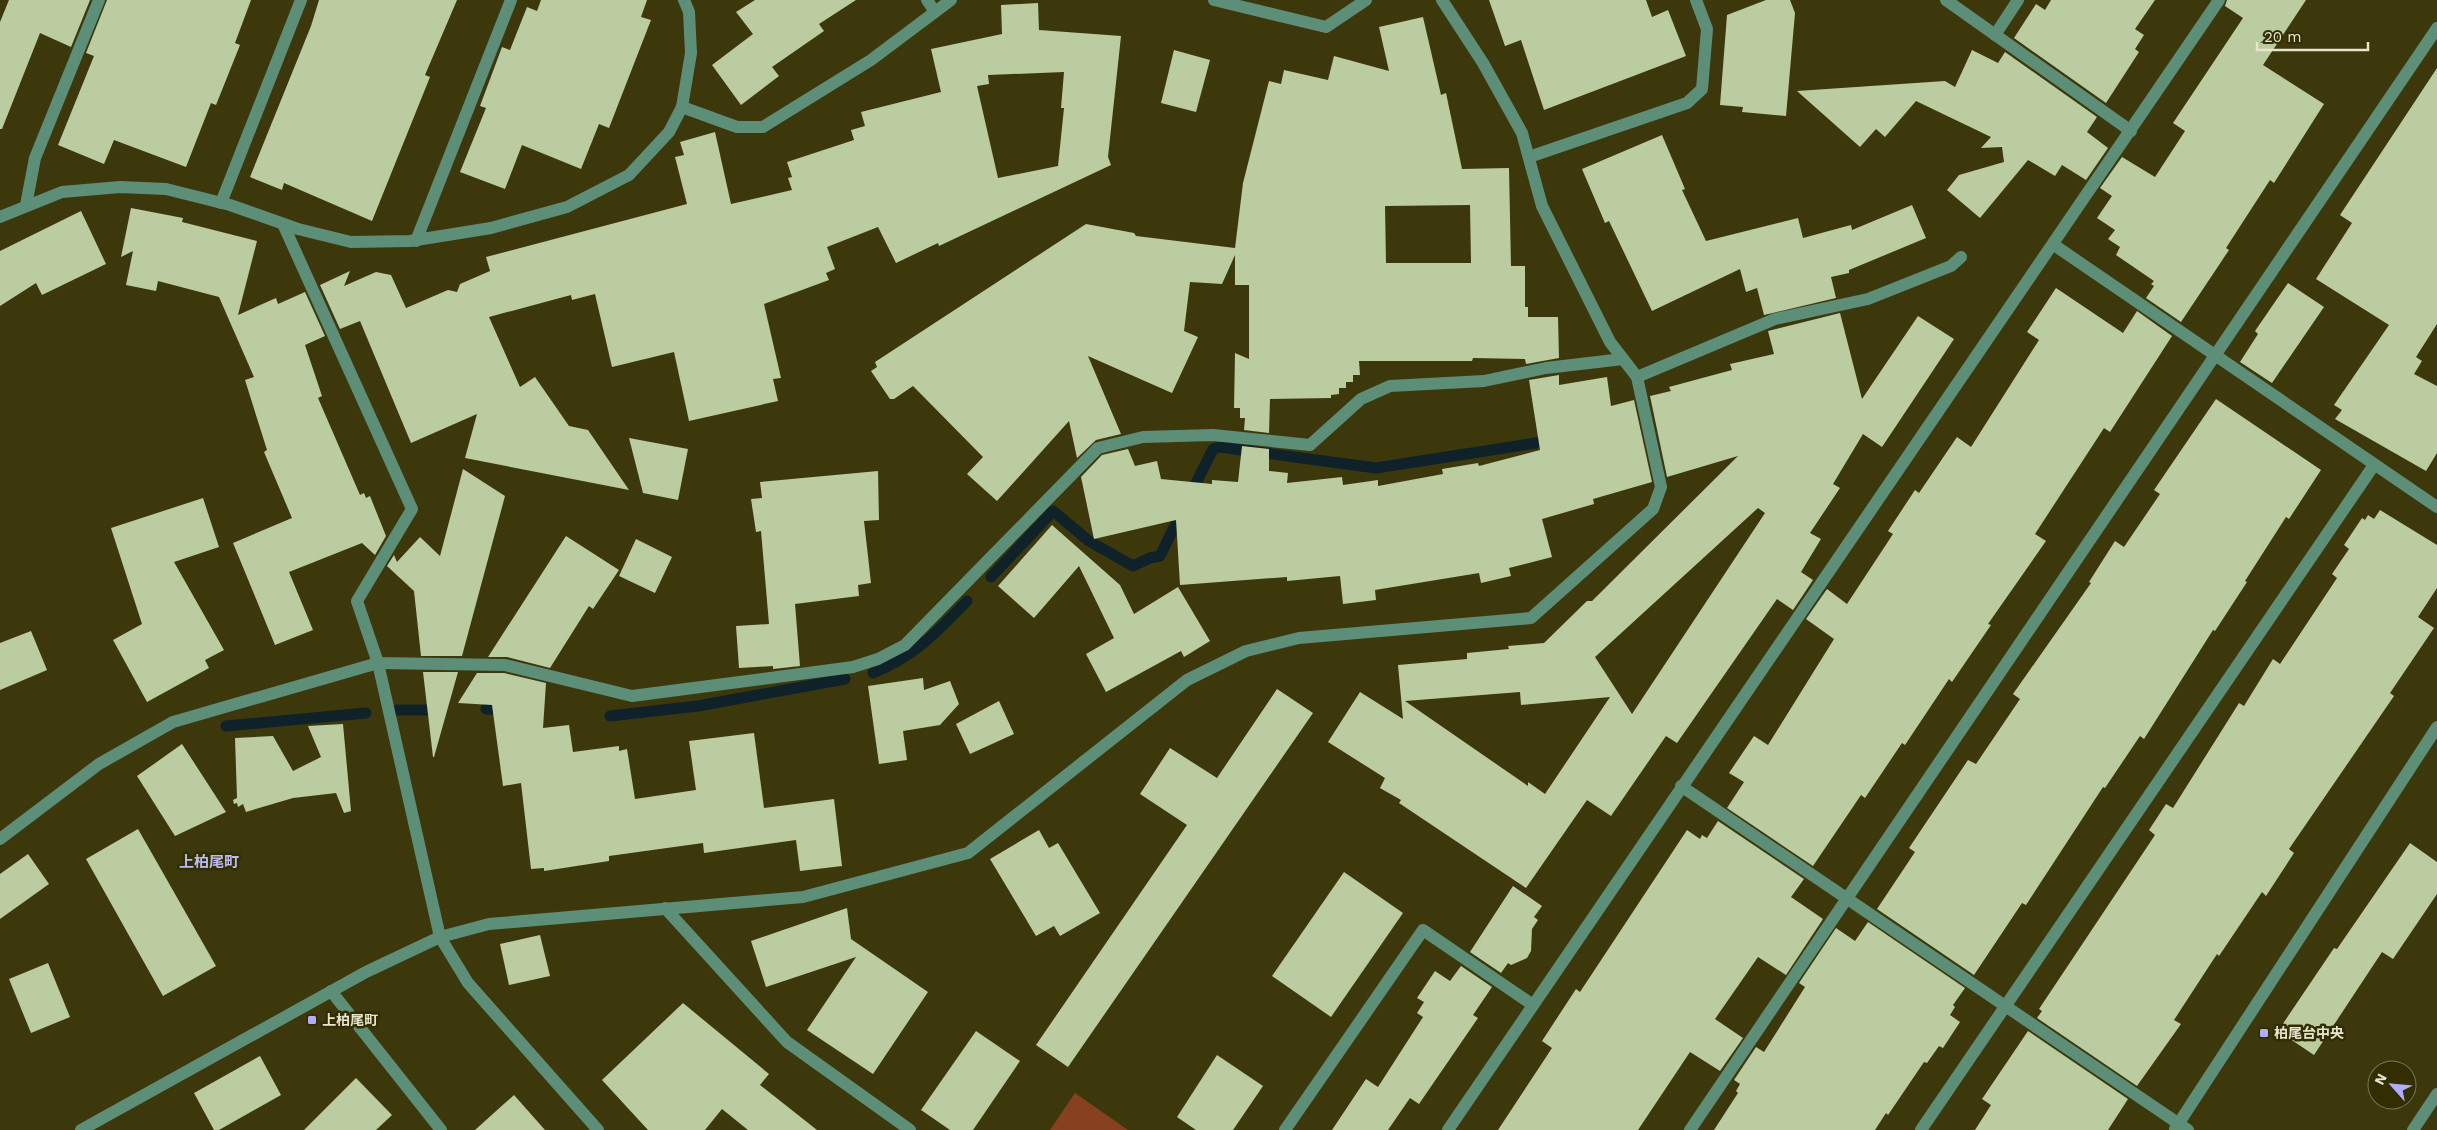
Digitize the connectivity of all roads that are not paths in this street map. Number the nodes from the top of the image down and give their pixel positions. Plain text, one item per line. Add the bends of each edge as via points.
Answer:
1 (99, 0) edge
2 (301, 0) edge
3 (511, 0) edge
4 (684, 0) edge
5 (927, 0) edge
6 (951, 0) edge
7 (1214, 0) edge
8 (1366, 0) edge
9 (1442, 0) edge
10 (1696, 0) edge
11 (1946, 0) edge
12 (2018, 0) edge
13 (2219, 0) edge
14 (935, 12) junction
15 (2437, 28) edge
16 (1995, 35) junction
17 (682, 107) junction
18 (2131, 131) junction
19 (1529, 157) junction
20 (221, 203) junction
21 (26, 205) junction
22 (0, 216) edge
23 (282, 224) junction
24 (416, 241) junction
25 (2054, 245) junction
26 (1961, 257) dead end
27 (2214, 356) junction
28 (1623, 359) junction
29 (1637, 377) junction
30 (2374, 465) junction
31 (2437, 507) edge
32 (378, 663) junction
33 (2437, 727) edge
34 (1681, 786) junction
35 (0, 839) edge
36 (1846, 898) junction
37 (666, 908) junction
38 (440, 937) junction
39 (331, 991) junction
40 (1532, 1005) junction
41 (2005, 1006) junction
42 (2437, 1094) edge
43 (2180, 1128) edge
44 (81, 1130) edge
45 (441, 1130) edge
46 (598, 1130) edge
47 (910, 1130) edge
48 (1285, 1130) edge
49 (1448, 1130) edge
50 (1690, 1130) edge
51 (1920, 1130) edge
52 (2413, 1130) edge

1 - 21 street via 35,158
2 - 20 street
3 - 24 street
4 - 17 street via 689,12 691,53
5 - 14 street
6 - 14 street
7 - 8 street via 1326,27
9 - 19 street via 1493,80 1522,133
10 - 19 street via 1707,29 1702,90 1687,103
11 - 16 street
12 - 16 street
13 - 18 street
14 - 17 street via 871,60 764,128 737,127
15 - 27 street
16 - 18 street
17 - 24 street via 669,132 629,175 567,206 491,228
18 - 25 street
19 - 28 street via 1542,206 1610,342
20 - 21 street via 166,189 120,187 62,192
20 - 23 street
21 - 22 street
23 - 24 street via 351,242
23 - 32 street via 412,510 357,601
25 - 27 street
25 - 34 street
26 - 29 street via 1951,266 1868,299 1776,319
27 - 30 street
27 - 36 street
28 - 29 street
28 - 32 street via 1546,368 1484,380 1390,386 1361,399 1310,445 1213,435 1143,437 1098,448 905,645 853,667 632,696 505,665
29 - 37 street via 1661,487 1653,509 1531,618 1299,638 1246,651 1188,680 968,853 803,897
30 - 31 street
30 - 41 street
32 - 35 street via 173,722 99,764
32 - 38 street
33 - 43 street
34 - 36 street
34 - 40 street
36 - 41 street
36 - 50 street
37 - 38 street via 489,924
37 - 47 street via 787,1042
38 - 39 street
38 - 46 street via 468,983
39 - 44 street
39 - 45 street
40 - 48 street via 1423,930
40 - 49 street
41 - 43 street
41 - 51 street
42 - 52 street

